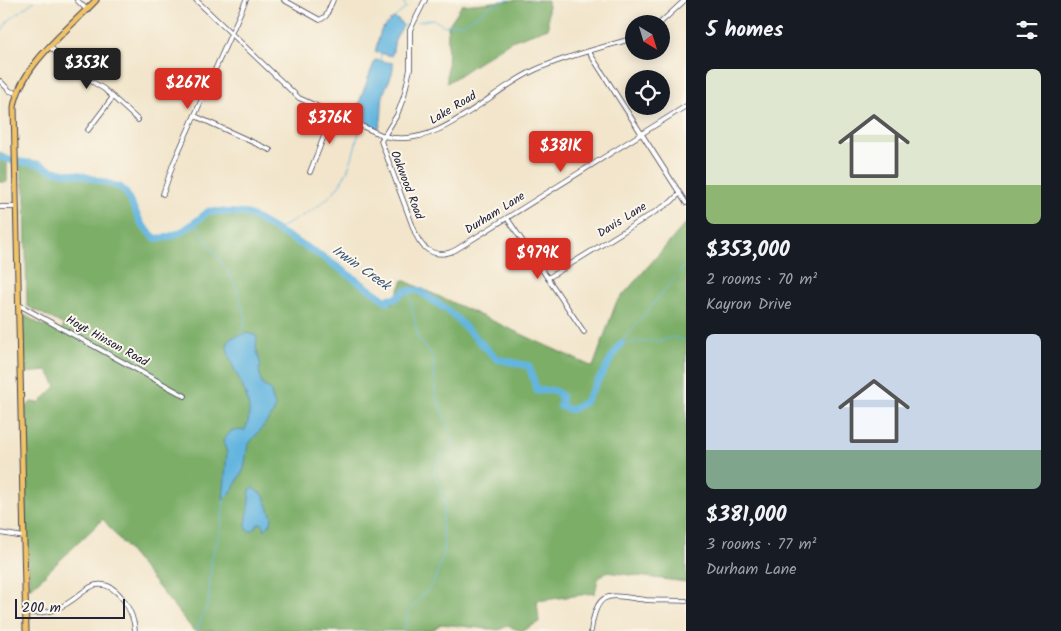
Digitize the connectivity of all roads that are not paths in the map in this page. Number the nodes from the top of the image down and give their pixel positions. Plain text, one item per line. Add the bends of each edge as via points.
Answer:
1 (77, 0) edge
2 (96, 0) edge
3 (196, 0) edge
4 (246, 0) edge
5 (284, 0) edge
6 (333, 0) edge
7 (425, 0) edge
8 (685, 0) edge
9 (87, 10) junction
10 (669, 15) edge
11 (232, 32) junction
12 (625, 41) edge
13 (50, 47) junction
14 (589, 52) junction
15 (0, 81) edge
16 (16, 93) junction
17 (113, 97) junction
18 (686, 106) edge
19 (333, 113) junction
20 (195, 116) junction
21 (138, 120) dead end
22 (88, 130) dead end
23 (640, 134) junction
24 (382, 135) junction
25 (270, 150) dead end
26 (310, 172) dead end
27 (163, 194) dead end
28 (679, 194) junction
29 (686, 203) edge
30 (16, 206) junction
31 (0, 207) edge
32 (507, 218) junction
33 (440, 255) joint
34 (548, 278) junction
35 (19, 305) junction
36 (584, 332) dead end
37 (185, 396) dead end
38 (0, 533) edge
39 (24, 536) junction
40 (686, 601) edge
41 (26, 613) junction
42 (26, 631) edge
43 (135, 631) edge
44 (590, 631) edge

1 - 9 street
2 - 9 main road
3 - 11 street, Lake Road
4 - 11 street
5 - 6 street via 320,20 326,16
7 - 24 street via 410,30 410,69 404,96 397,114
8 - 10 street
9 - 13 main road
11 - 19 street, Lake Road via 293,93
11 - 20 street
12 - 14 street, Lake Road
13 - 16 main road via 26,74
13 - 17 street
14 - 23 street
14 - 24 street, Lake Road via 528,74 430,133 408,139
15 - 16 street
16 - 30 main road
17 - 21 street
17 - 22 street
18 - 23 street, Durham Lane
19 - 24 street, Lake Road
19 - 26 street
20 - 25 street
20 - 27 street
23 - 28 street
23 - 32 street, Durham Lane
24 - 33 street, Oakwood Road via 381,144 418,240 429,251
28 - 29 street
28 - 34 street, Davis Lane
30 - 31 street
30 - 35 main road
32 - 33 street, Durham Lane via 451,252
32 - 34 street
34 - 36 street
35 - 37 street, Hoyt Hinson Road
35 - 39 main road
38 - 39 street
39 - 41 main road
40 - 44 street via 610,596 596,609
41 - 42 main road
41 - 43 street via 53,611 91,587 102,585 124,600

